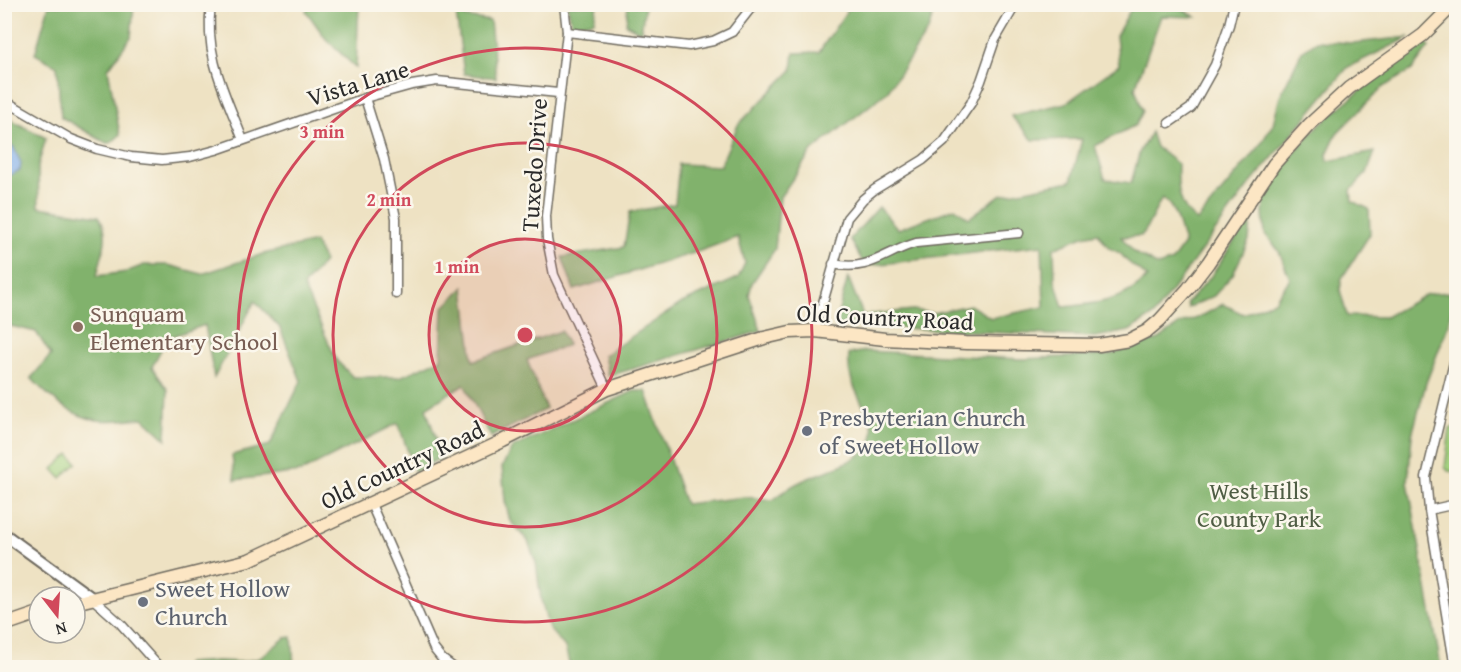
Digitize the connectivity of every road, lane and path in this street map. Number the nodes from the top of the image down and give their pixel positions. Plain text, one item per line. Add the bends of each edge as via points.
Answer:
1 (211, 4) edge
2 (564, 4) edge
3 (754, 4) edge
4 (1016, 4) edge
5 (1234, 4) edge
6 (1454, 4) edge
7 (567, 32) junction
8 (558, 93) junction
9 (365, 98) junction
10 (7, 102) dead end
11 (1168, 123) dead end
12 (243, 140) junction
13 (1019, 234) dead end
14 (833, 264) junction
15 (396, 294) dead end
16 (815, 330) junction
17 (1456, 354) edge
18 (607, 389) junction
19 (371, 504) junction
20 (1456, 504) edge
21 (1429, 510) junction
22 (4, 534) edge
23 (93, 598) junction
24 (87, 600) edge
25 (27, 617) edge
26 (4, 625) edge
27 (160, 668) edge
28 (454, 668) edge
29 (1455, 668) edge

1 - 12 street via 211,52
2 - 7 street, Tuxedo Drive
3 - 7 street via 732,32 696,45
4 - 14 street via 995,40 981,81 957,125 924,160 863,199 847,218
5 - 11 street via 1215,65 1191,108
6 - 16 main road, Old Country Road via 1424,35 1349,88 1309,125 1274,164 1208,263 1147,331 1129,340 1099,345 885,339
7 - 8 street, Tuxedo Drive
8 - 9 street, Vista Lane via 437,81
8 - 18 street, Tuxedo Drive via 547,239 559,287
9 - 12 street, Vista Lane
9 - 15 street via 384,159 396,218
10 - 12 street, Vista Lane via 71,139 131,157 190,157
13 - 14 street via 916,243 868,264 849,268
14 - 16 street
16 - 18 main road, Old Country Road via 750,342
17 - 21 street via 1426,477
18 - 19 main road, Old Country Road
19 - 23 main road, Old Country Road via 249,560
19 - 28 street via 434,649
20 - 21 street
21 - 29 street
22 - 23 street
23 - 24 main road, Old Country Road
23 - 27 street
25 - 26 main road

